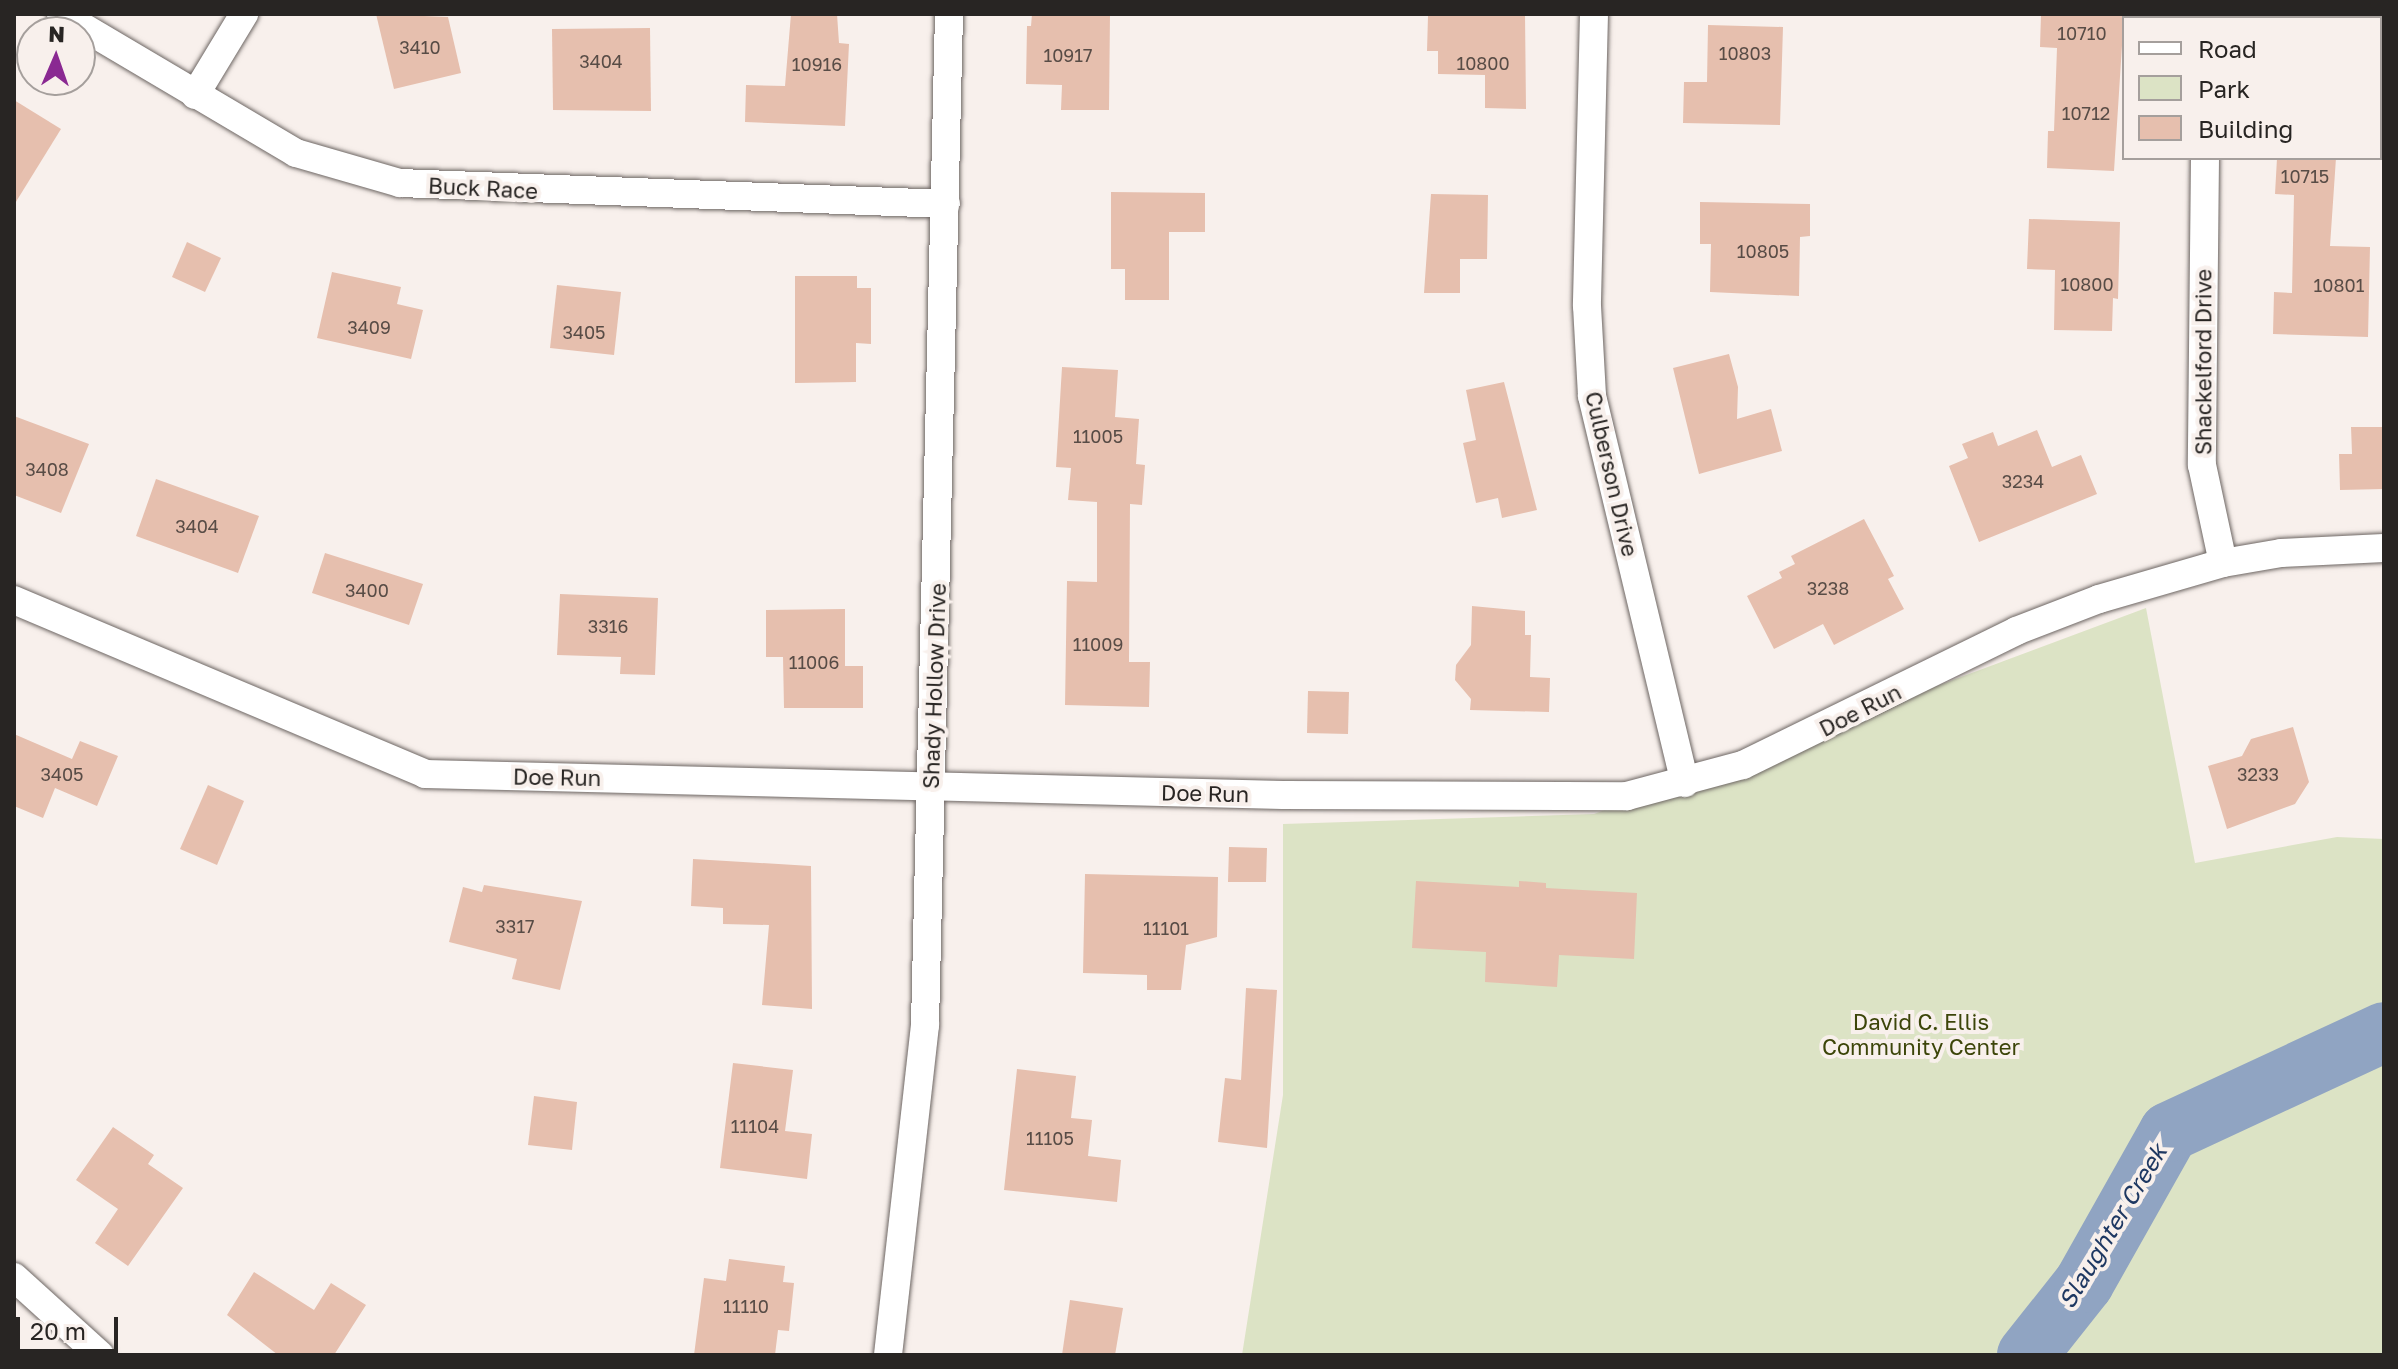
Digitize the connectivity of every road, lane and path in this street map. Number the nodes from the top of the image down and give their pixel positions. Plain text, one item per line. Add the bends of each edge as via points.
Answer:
1 (61, 14) edge
2 (244, 14) edge
3 (949, 14) edge
4 (1594, 14) edge
5 (195, 95) junction
6 (2205, 160) edge
7 (946, 204) junction
8 (2384, 548) edge
9 (2223, 563) junction
10 (14, 600) edge
11 (1685, 783) junction
12 (931, 786) junction
13 (14, 1277) edge
14 (100, 1355) edge
15 (888, 1355) edge

1 - 5 street, Buck Race
2 - 5 street
3 - 7 street, Shady Hollow Drive
4 - 11 street, Culberson Drive via 1587,306 1592,396
5 - 7 street, Buck Race via 296,153 400,183
6 - 9 street, Shackelford Drive via 2202,465
7 - 12 street, Shady Hollow Drive
8 - 9 street, Doe Run via 2281,553
9 - 11 street, Doe Run via 2099,599 2016,631 1790,745
10 - 12 street, Doe Run via 425,774
11 - 12 street, Doe Run via 1627,796 1516,797
12 - 15 street, Shady Hollow Drive via 925,1025
13 - 14 street

